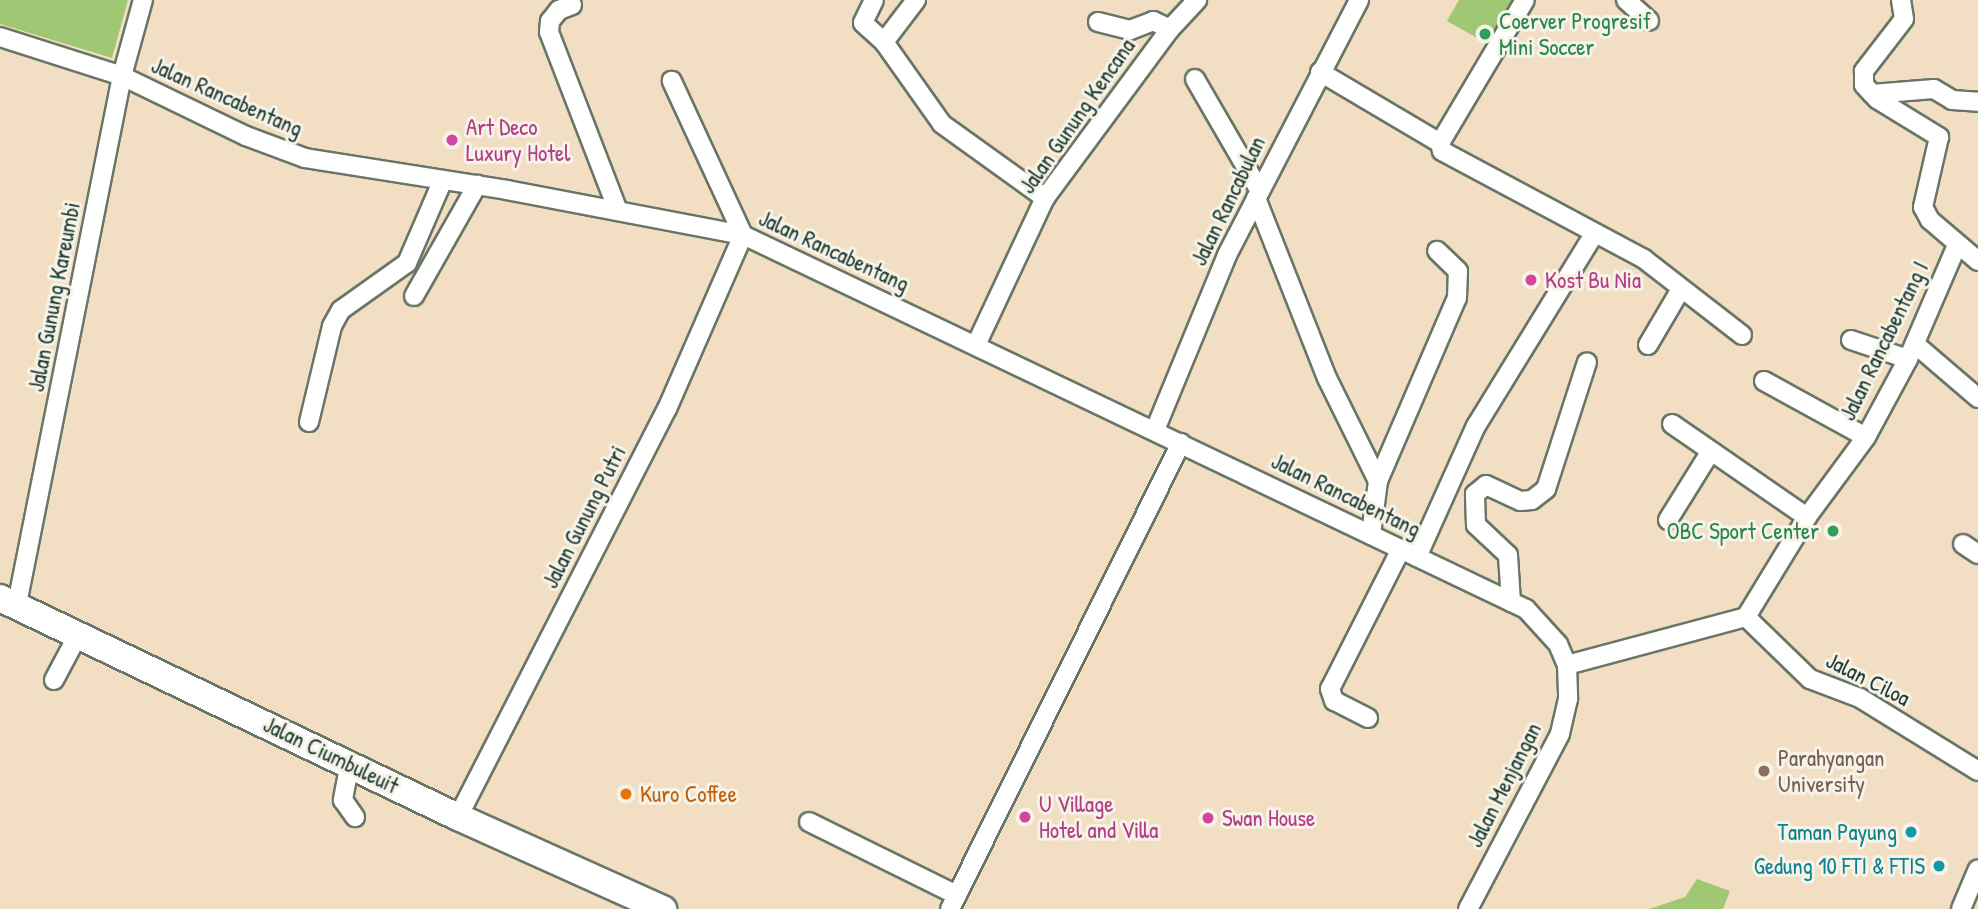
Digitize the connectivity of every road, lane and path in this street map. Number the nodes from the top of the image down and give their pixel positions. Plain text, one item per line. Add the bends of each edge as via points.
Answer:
1 (143, 0) edge
2 (874, 0) edge
3 (916, 0) edge
4 (1359, 0) edge
5 (1525, 0) edge
6 (1626, 0) edge
7 (1901, 0) edge
8 (1188, 2) edge
9 (572, 5) dead end
10 (1650, 21) dead end
11 (1098, 22) dead end
12 (1170, 29) junction
13 (0, 37) edge
14 (884, 42) junction
15 (1320, 72) junction
16 (122, 76) junction
17 (1195, 79) dead end
18 (672, 81) dead end
19 (1872, 94) junction
20 (1978, 102) edge
21 (1440, 143) junction
22 (443, 180) junction
23 (477, 185) junction
24 (1258, 194) junction
25 (1045, 198) junction
26 (618, 211) junction
27 (743, 235) junction
28 (1593, 236) junction
29 (1957, 245) junction
30 (1437, 251) dead end
31 (1978, 261) edge
32 (1681, 289) junction
33 (414, 296) dead end
34 (1742, 335) dead end
35 (1851, 340) dead end
36 (976, 345) junction
37 (1648, 345) dead end
38 (1912, 352) junction
39 (1587, 362) dead end
40 (1764, 381) dead end
41 (1978, 398) edge
42 (309, 422) dead end
43 (1672, 424) dead end
44 (1154, 430) junction
45 (1866, 437) junction
46 (1181, 443) junction
47 (1711, 451) junction
48 (1378, 481) junction
49 (1807, 517) junction
50 (1668, 520) dead end
51 (1371, 535) junction
52 (1963, 544) dead end
53 (1409, 553) junction
54 (1978, 554) edge
55 (8, 601) edge
56 (1518, 605) junction
57 (1746, 617) junction
58 (79, 633) junction
59 (1567, 665) junction
60 (54, 680) dead end
61 (1368, 718) dead end
62 (350, 763) junction
63 (1978, 771) edge
64 (355, 817) dead end
65 (458, 817) junction
66 (809, 822) dead end
67 (1978, 869) edge
68 (953, 902) edge
69 (663, 909) edge
70 (1468, 909) edge
71 (1961, 909) edge

1 - 16 street, Jalan Gunung Kareumbi
2 - 14 street via 862,19
3 - 14 street
4 - 15 street, Jalan Rancabulan
5 - 21 street
6 - 10 street
7 - 19 street via 1904,19 1864,71 1864,85
8 - 12 street, Jalan Gunung Kencana
9 - 26 street via 558,10 549,32
11 - 12 street via 1130,30 1153,21
12 - 25 street, Jalan Gunung Kencana
13 - 16 street, Jalan Rancabentang
14 - 25 street via 943,124
15 - 21 street
15 - 24 street, Jalan Rancabulan
16 - 22 street, Jalan Rancabentang via 246,136 305,158
16 - 55 street, Jalan Gunung Kareumbi
17 - 24 street
18 - 27 street
19 - 20 street via 1934,89 1952,100
19 - 29 street via 1939,137 1923,207
21 - 28 street via 1442,150
22 - 23 street, Jalan Rancabentang
22 - 42 street via 407,263 341,310 332,326
23 - 26 street, Jalan Rancabentang
23 - 33 street
24 - 44 street, Jalan Rancabulan
24 - 48 street via 1327,378
25 - 36 street, Jalan Gunung Kencana
26 - 27 street, Jalan Rancabentang
27 - 36 street, Jalan Rancabentang
27 - 65 street, Jalan Gunung Putri via 667,409
28 - 32 street via 1644,260
28 - 53 street via 1476,426
29 - 31 street
29 - 38 street, Jalan Rancabentang I
30 - 48 street via 1458,271 1457,298
32 - 34 street
32 - 37 street
35 - 38 street
36 - 44 street, Jalan Rancabentang
38 - 41 street
38 - 45 street, Jalan Rancabentang I
39 - 56 street via 1546,489 1532,500 1521,501 1486,485 1475,494 1476,525 1508,555
40 - 45 street
43 - 47 street
44 - 46 street, Jalan Rancabentang
45 - 49 street, Jalan Rancabentang I
46 - 51 street, Jalan Rancabentang
46 - 68 street
47 - 49 street
47 - 50 street
48 - 51 street
49 - 57 street, Jalan Rancabentang I
51 - 53 street, Jalan Rancabentang
52 - 54 street
53 - 56 street, Jalan Rancabentang
53 - 61 street via 1330,689 1334,701
55 - 58 main road, Jalan Ciumbuleuit
56 - 59 street, Jalan Menjangan via 1558,644
57 - 59 street
57 - 63 street, Jalan Ciloa via 1810,679 1860,698
58 - 60 street
58 - 62 main road, Jalan Ciumbuleuit
59 - 70 street, Jalan Menjangan via 1568,699 1560,734
62 - 64 street via 343,800
62 - 65 main road, Jalan Ciumbuleuit
65 - 69 main road, Jalan Ciumbuleuit
66 - 68 street
67 - 71 street

